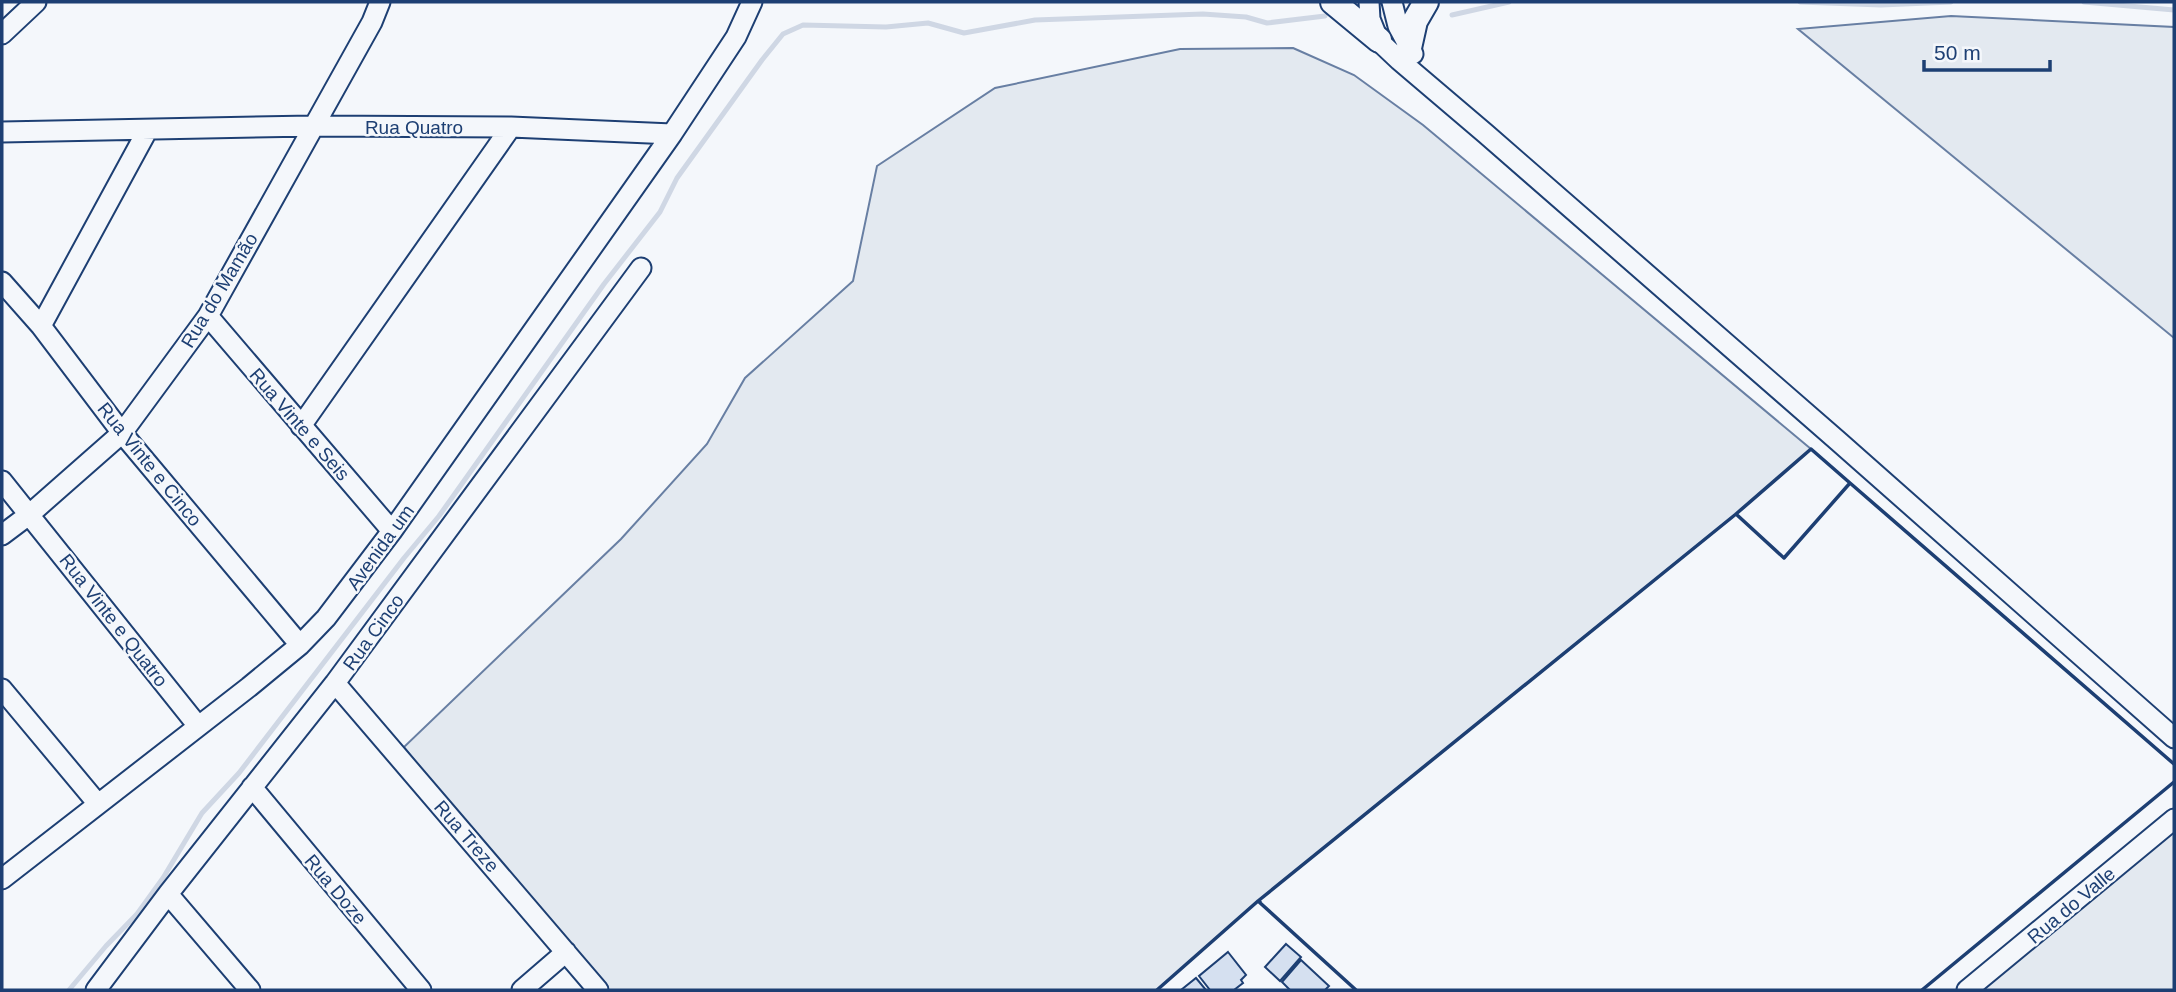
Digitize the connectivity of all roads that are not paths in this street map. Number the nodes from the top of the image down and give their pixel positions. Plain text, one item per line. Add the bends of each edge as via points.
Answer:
1 (36, 2) edge
2 (380, 2) edge
3 (752, 2) edge
4 (1333, 2) edge
5 (1369, 2) edge
6 (1392, 2) edge
7 (1426, 2) edge
8 (2, 34) edge
9 (1379, 40) junction
10 (1409, 48) junction
11 (1451, 105) junction
12 (312, 126) junction
13 (511, 127) junction
14 (147, 131) junction
15 (2, 132) edge
16 (672, 134) junction
17 (641, 268) dead end
18 (2, 282) edge
19 (208, 316) junction
20 (41, 326) junction
21 (301, 426) junction
22 (122, 433) junction
23 (2, 481) edge
24 (30, 514) junction
25 (392, 531) junction
26 (2, 535) edge
27 (300, 645) junction
28 (335, 683) junction
29 (2, 689) edge
30 (198, 726) junction
31 (2174, 738) edge
32 (252, 787) junction
33 (98, 804) junction
34 (2174, 819) edge
35 (2, 879) edge
36 (168, 894) junction
37 (566, 952) junction
38 (96, 990) edge
39 (250, 990) edge
40 (421, 990) edge
41 (522, 990) edge
42 (598, 990) edge
43 (1967, 990) edge

1 - 8 street
2 - 12 street, Rua do Mamão
3 - 16 street via 736,37
4 - 9 main road
5 - 9 street
6 - 10 street
7 - 10 main road
9 - 11 street
10 - 11 street
11 - 31 street
12 - 13 street, Rua Quatro
12 - 14 street, Rua Quatro
12 - 19 street, Rua do Mamão
13 - 16 street, Rua Quatro
13 - 21 street
14 - 15 street, Rua Quatro
14 - 20 street
16 - 25 street, Avenida um
17 - 28 street, Rua Cinco
18 - 20 street, Rua Vinte e Cinco
19 - 21 street, Rua Vinte e Seis
19 - 22 street, Rua do Mamão
20 - 22 street, Rua Vinte e Cinco
21 - 25 street, Rua Vinte e Seis
22 - 24 street, Rua do Mamão
22 - 27 street, Rua Vinte e Cinco
23 - 24 street, Rua Vinte e Quatro
24 - 26 street, Rua do Mamão
24 - 30 street, Rua Vinte e Quatro
25 - 27 street, Avenida um
27 - 30 street, Avenida um
28 - 32 street, Rua Cinco
28 - 37 street, Rua Treze
29 - 33 street
30 - 33 street, Avenida um
32 - 36 street, Rua Cinco
32 - 40 street, Rua Doze
33 - 35 street, Avenida um
34 - 43 street, Rua do Valle
36 - 38 street, Rua Cinco
36 - 39 street
37 - 41 street
37 - 42 street, Rua Treze

